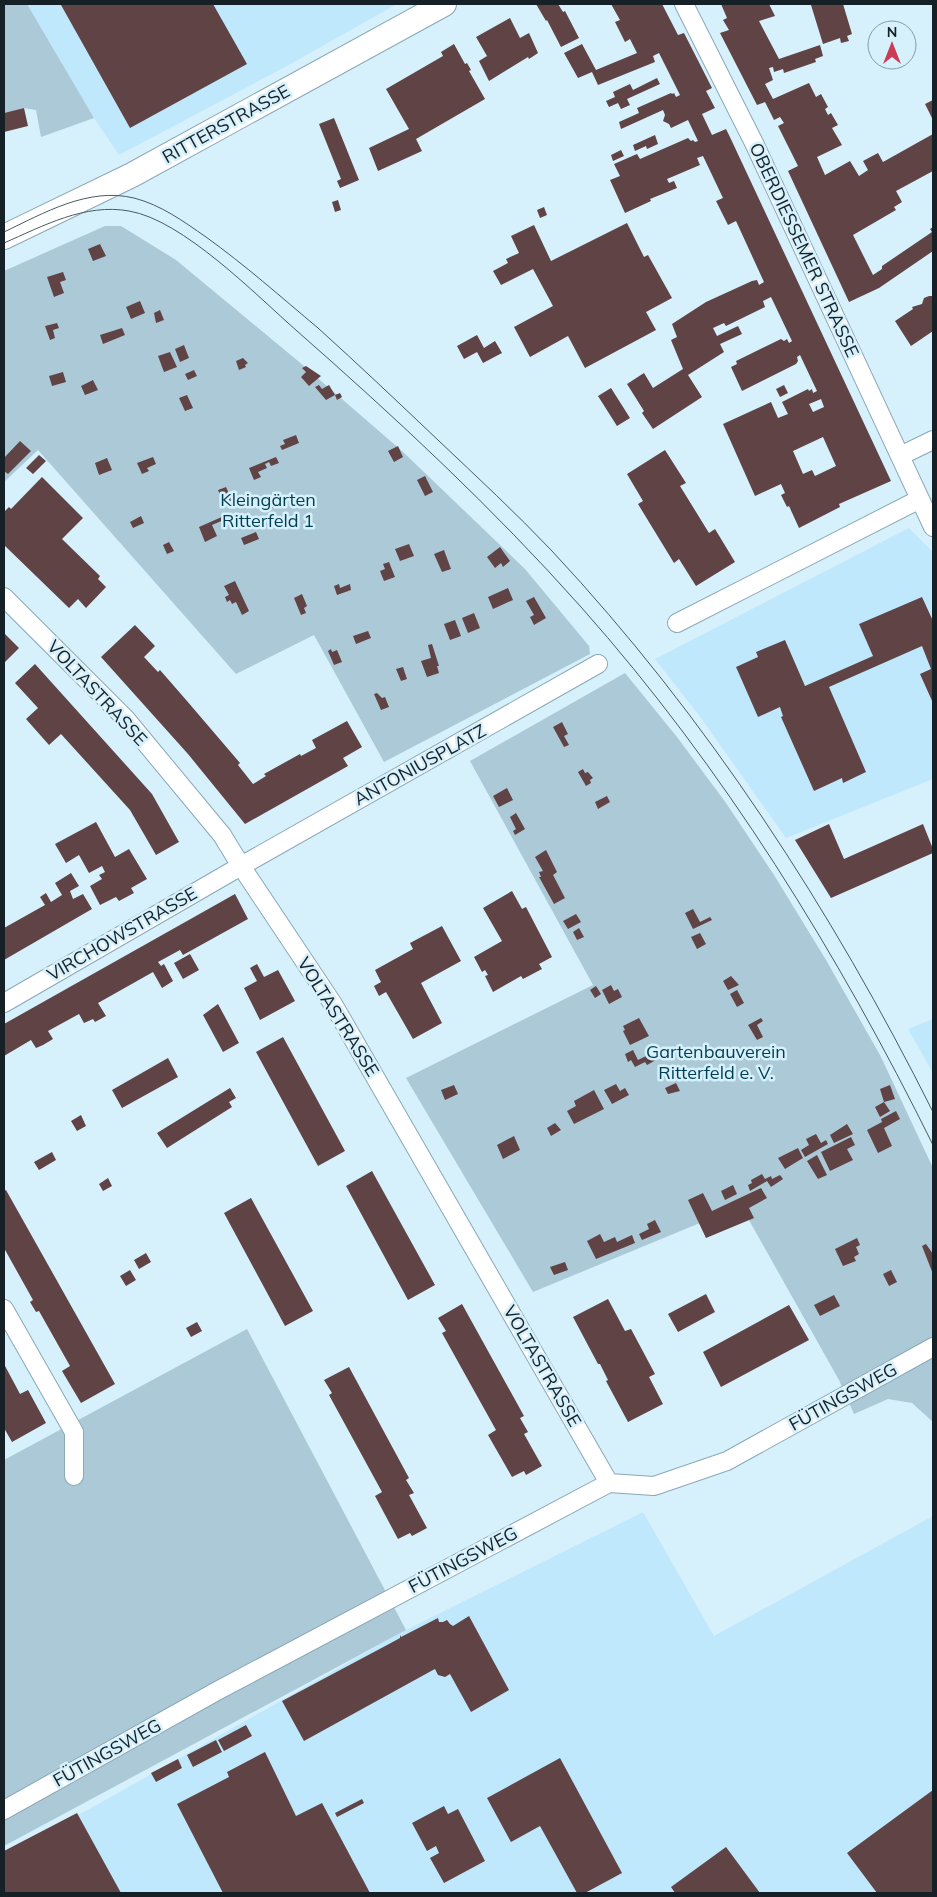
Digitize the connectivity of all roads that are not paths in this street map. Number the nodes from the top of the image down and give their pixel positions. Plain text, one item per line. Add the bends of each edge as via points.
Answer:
1 (444, 4) edge
2 (684, 4) edge
3 (4, 237) edge
4 (933, 440) edge
5 (900, 456) junction
6 (920, 499) junction
7 (933, 527) edge
8 (4, 597) edge
9 (677, 623) dead end
10 (598, 664) dead end
11 (241, 866) junction
12 (4, 1003) edge
13 (4, 1309) edge
14 (933, 1348) edge
15 (74, 1476) dead end
16 (609, 1483) junction
17 (4, 1810) edge

1 - 3 main road, RITTERSTRASSE via 132,175
2 - 5 street, OBERDIESSEMER STRASSE via 758,152
4 - 5 street
5 - 6 street, OBERDIESSEMER STRASSE
6 - 7 street, OBERDIESSEMER STRASSE
6 - 9 street
8 - 11 street, VOLTASTRASSE via 125,718 222,835
10 - 11 street, ANTONIUSPLATZ
11 - 12 street, VIRCHOWSTRASSE
11 - 16 street, VOLTASTRASSE via 333,1004
13 - 15 street via 74,1432
14 - 16 street, FÜTINGSWEG via 727,1461 654,1486
16 - 17 street, FÜTINGSWEG via 226,1686

